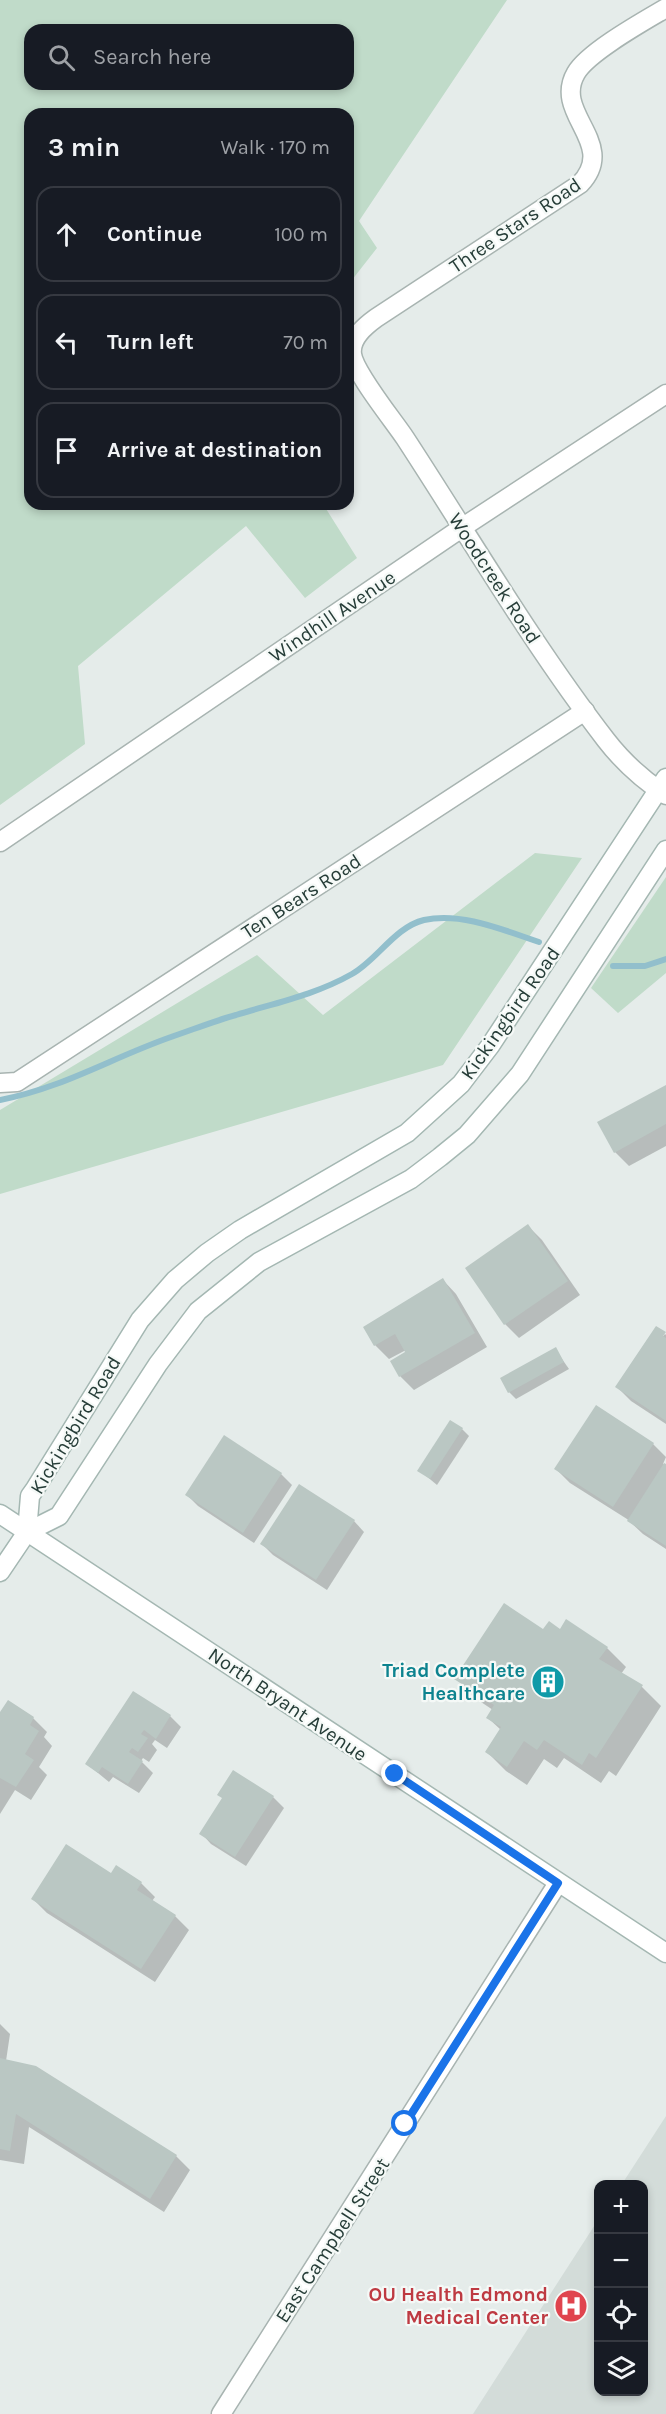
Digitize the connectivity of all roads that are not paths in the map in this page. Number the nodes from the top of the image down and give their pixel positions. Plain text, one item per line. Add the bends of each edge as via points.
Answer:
1 (666, 8) edge
2 (354, 341) edge
3 (354, 360) edge
4 (666, 394) edge
5 (463, 527) junction
6 (585, 711) junction
7 (663, 788) edge
8 (0, 842) edge
9 (666, 850) edge
10 (9, 1083) edge
11 (0, 1514) edge
12 (27, 1532) junction
13 (0, 1572) edge
14 (558, 1883) junction
15 (666, 1953) edge
16 (221, 2414) edge

1 - 2 street, Three Stars Road via 589,58 576,72 571,84 572,101 592,144 590,174 376,318
3 - 5 street, Woodcreek Road
4 - 5 street, Windhill Avenue
5 - 6 street, Woodcreek Road via 519,619
5 - 8 street, Windhill Avenue
6 - 7 street, Woodcreek Road via 634,772
6 - 10 street, Ten Bears Road
7 - 12 street, Kickingbird Road via 461,1084 408,1133 207,1253 140,1320 30,1496
9 - 12 street, Kickingbird Road via 520,1074 474,1128 411,1179 259,1262 198,1311 158,1364 59,1516
11 - 12 street, North Bryant Avenue
12 - 13 street
12 - 14 street, North Bryant Avenue
14 - 15 street, North Bryant Avenue
14 - 16 street, East Campbell Street

